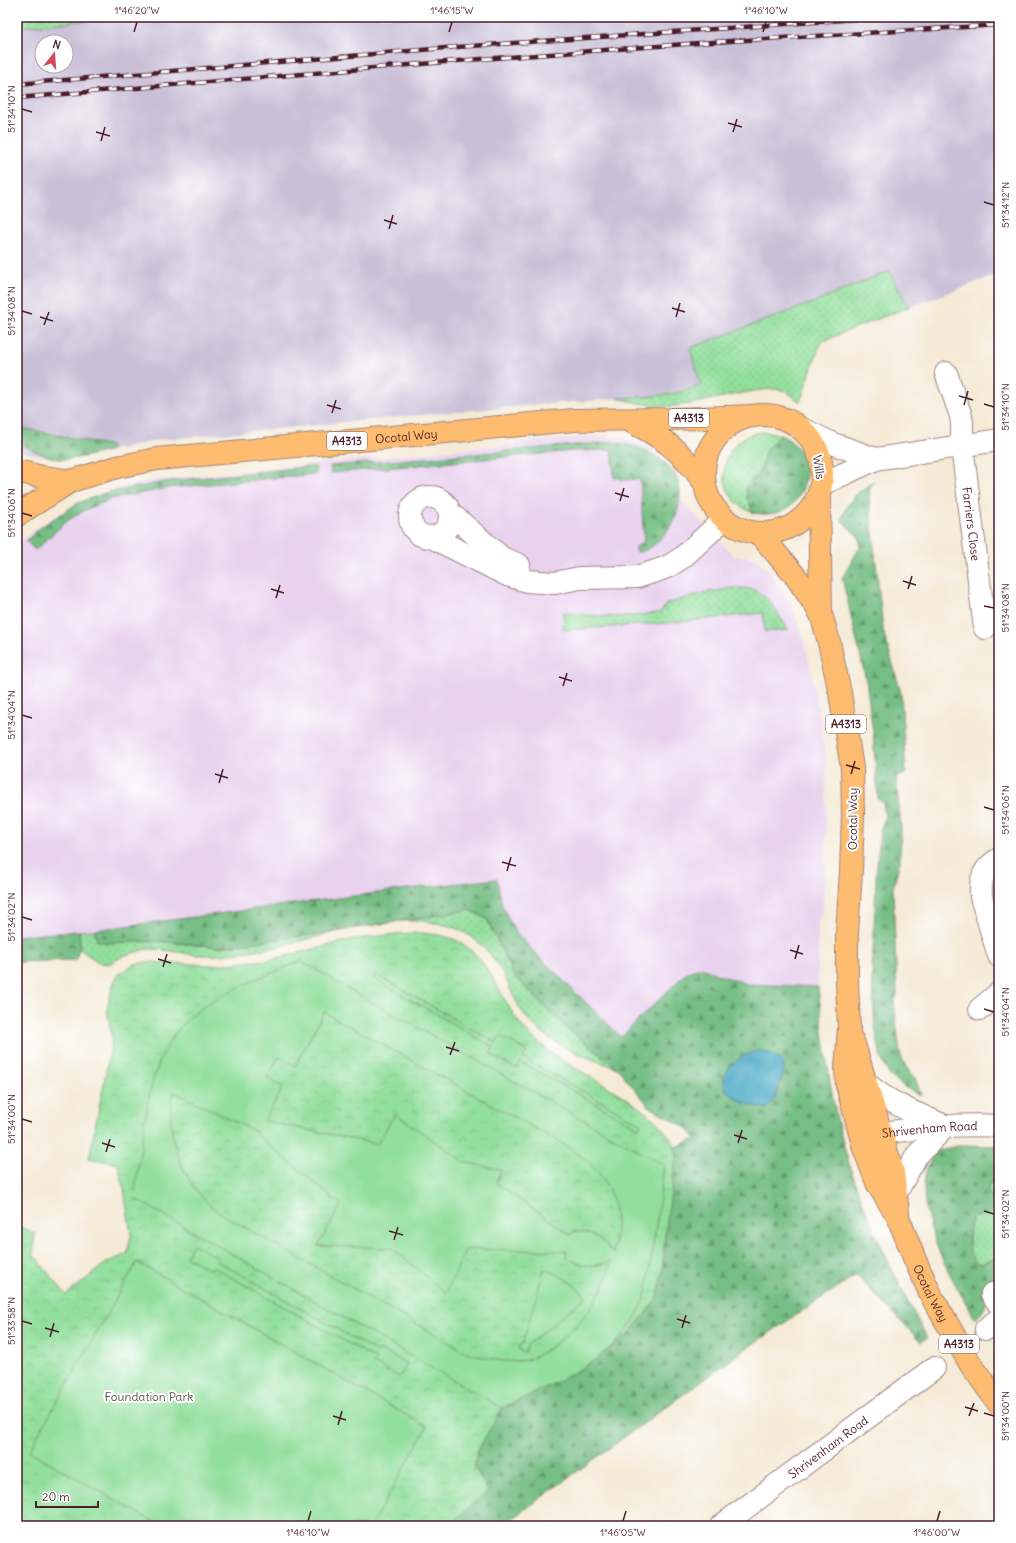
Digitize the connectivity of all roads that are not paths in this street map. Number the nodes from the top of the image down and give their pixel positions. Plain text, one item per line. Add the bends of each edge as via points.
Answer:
1 (946, 373) dead end
2 (753, 416) junction
3 (625, 419) junction
4 (798, 427) junction
5 (999, 440) edge
6 (962, 446) junction
7 (876, 459) junction
8 (17, 472) edge
9 (71, 481) junction
10 (704, 482) junction
11 (820, 489) junction
12 (450, 513) junction
13 (17, 515) edge
14 (724, 519) junction
15 (759, 533) junction
16 (431, 537) junction
17 (579, 578) junction
18 (990, 600) edge
19 (821, 614) junction
20 (985, 628) dead end
21 (999, 859) edge
22 (999, 956) edge
23 (999, 993) edge
24 (980, 1009) dead end
25 (849, 1028) junction
26 (865, 1082) junction
27 (946, 1126) junction
28 (999, 1126) edge
29 (871, 1134) junction
30 (896, 1193) junction
31 (898, 1217) junction
32 (934, 1368) dead end
33 (999, 1404) edge
34 (720, 1526) edge

1 - 6 street, Farriers Close via 961,416
2 - 3 main road, Ocotal Way / A4313
2 - 4 main road, Wills / A4313 via 776,417
2 - 10 main road, Wills / A4313 via 730,425 712,443 704,466
3 - 9 main road, Ocotal Way / A4313 via 566,420 157,459 117,467
3 - 10 main road, Ocotal Way / A4313 via 659,436 672,446
4 - 7 street
4 - 11 main road, Wills / A4313 via 810,439 818,454 822,471
5 - 6 street
6 - 7 street
6 - 18 street, Farriers Close
7 - 11 street
8 - 9 main road, Ocotal Way / A4313
9 - 13 main road, Ocotal Way / A4313
10 - 14 main road, Wills / A4313 via 711,502
11 - 15 main road, Wills / A4313 via 808,512 792,526 779,531
11 - 19 main road, Ocotal Way / A4313
12 - 16 street via 446,529
12 - 16 street via 444,503 430,497 421,500 414,507 411,512 412,524 420,534
12 - 17 street via 502,558 513,564 556,571
14 - 15 main road, Wills / A4313 via 740,529
14 - 17 street via 683,557 669,566 637,577
15 - 19 main road, Ocotal Way / A4313 via 797,578
16 - 17 street via 517,579 555,583
18 - 20 street, Farriers Close
19 - 25 main road, Ocotal Way / A4313 via 839,687 852,768 853,835 847,960
21 - 22 street via 987,870 982,878 981,887 981,897
23 - 24 street
25 - 26 main road, Ocotal Way / A4313
25 - 29 main road, Ocotal Way / A4313 via 847,1085
26 - 27 street via 896,1104
26 - 29 main road, Ocotal Way / A4313
27 - 28 street, Shrivenham Road
27 - 29 street, Shrivenham Road
27 - 30 street via 917,1155
29 - 30 main road, Ocotal Way / A4313 via 893,1172
29 - 31 main road, Ocotal Way / A4313 via 878,1185
30 - 31 main road, Ocotal Way / A4313
31 - 33 main road, Ocotal Way / A4313 via 932,1297 971,1365
32 - 34 street, Shrivenham Road

